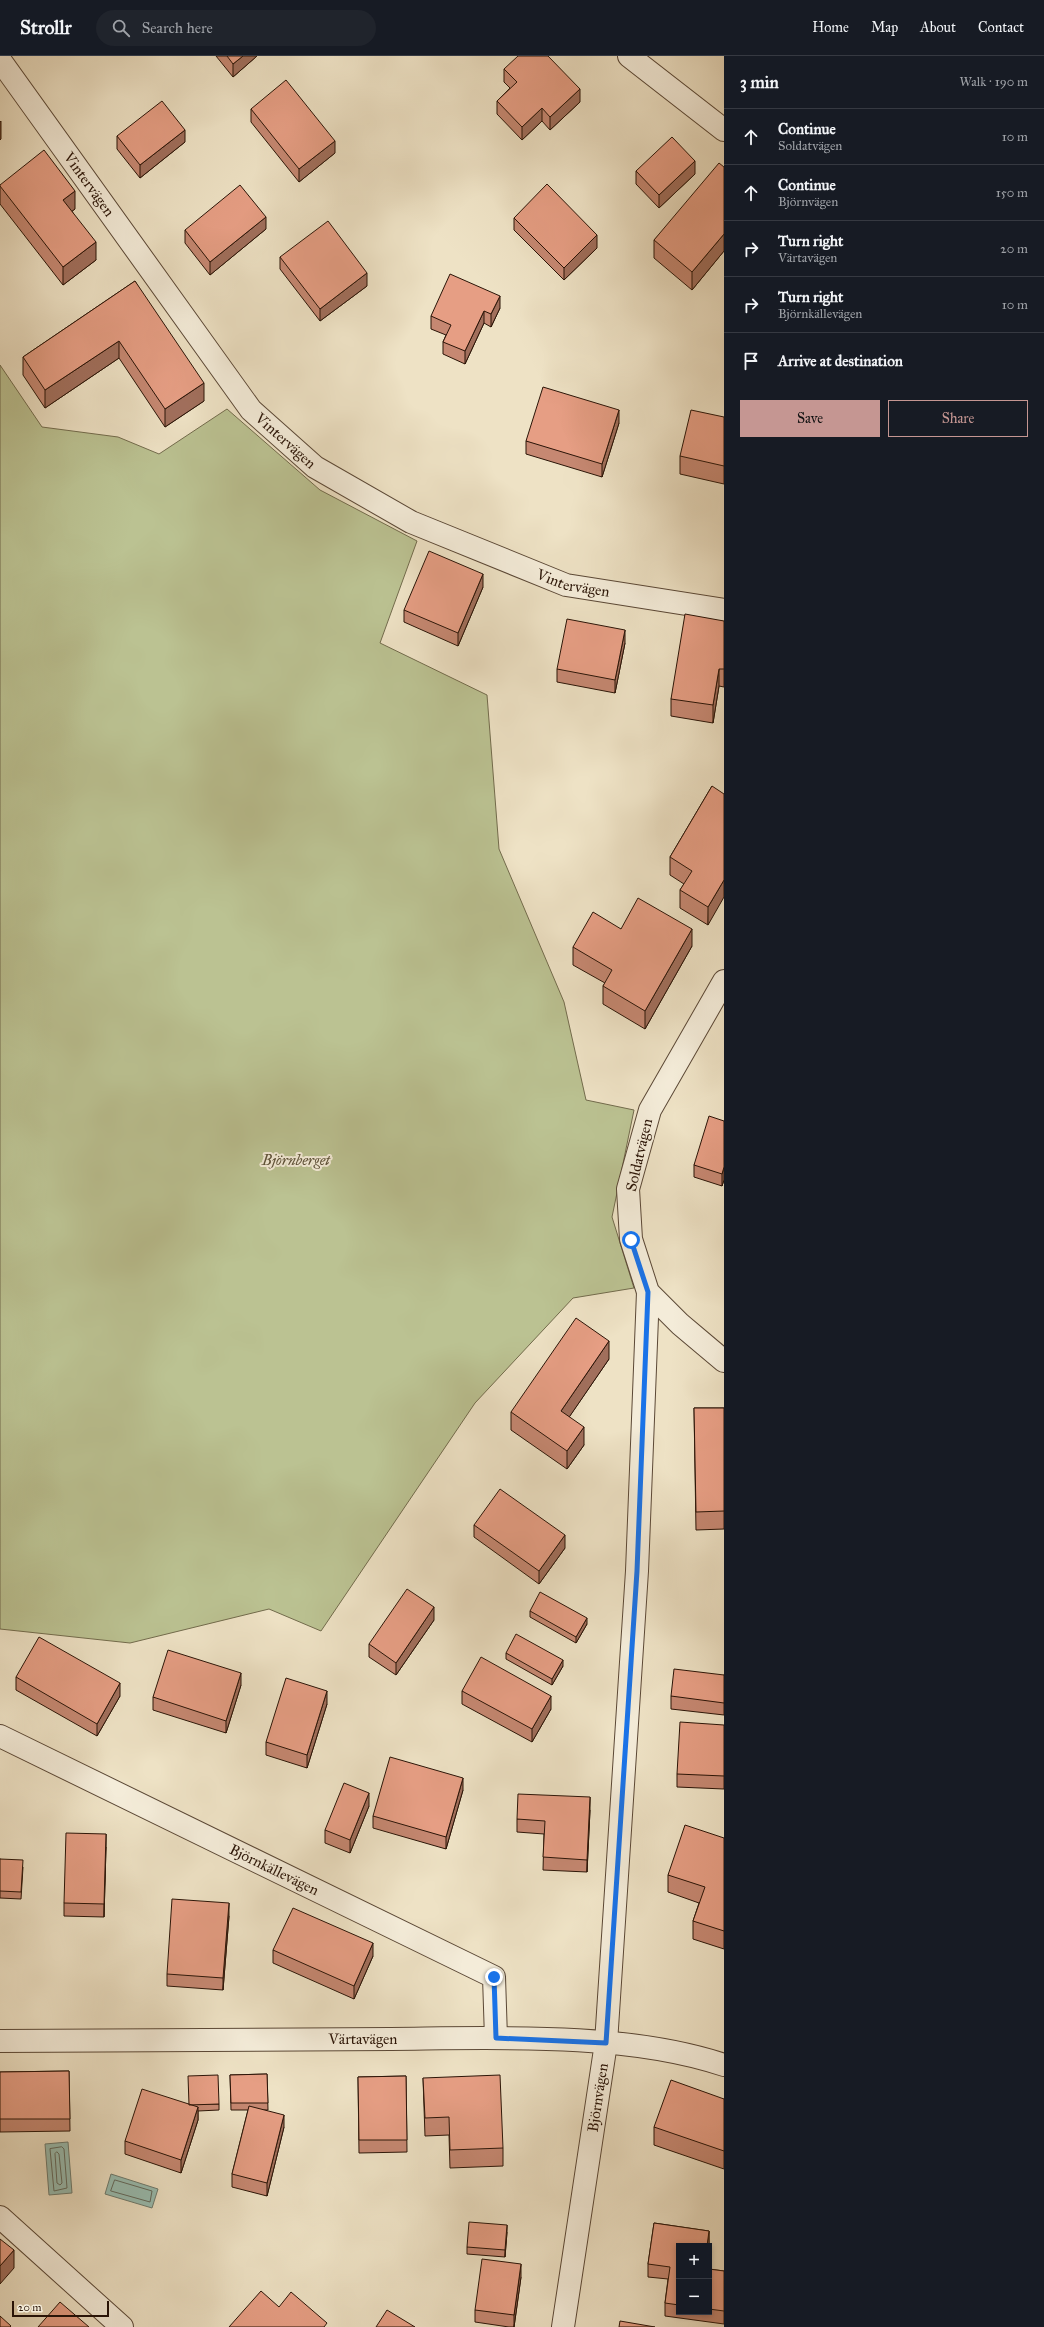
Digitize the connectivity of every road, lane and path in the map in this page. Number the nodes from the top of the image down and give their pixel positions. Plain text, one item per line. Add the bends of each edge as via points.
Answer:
1 (629, 56) edge
2 (0, 60) edge
3 (724, 130) edge
4 (724, 610) edge
5 (724, 981) edge
6 (648, 1292) junction
7 (724, 1361) edge
8 (0, 1736) edge
9 (496, 2038) junction
10 (0, 2041) edge
11 (606, 2043) junction
12 (724, 2065) edge
13 (0, 2217) edge
14 (122, 2327) edge
15 (563, 2327) edge

1 - 3 street
2 - 4 street, Vintervägen via 251,410 315,467 412,522 566,584
5 - 6 street, Soldatvägen via 650,1110 628,1189 631,1240
6 - 7 street, Soldatvägen via 680,1324
6 - 11 street, Björnvägen via 637,1571
8 - 9 street, Björnkällevägen via 494,1977
9 - 10 street, Värtavägen
9 - 11 street, Värtavägen
11 - 12 street, Värtavägen via 694,2055
11 - 15 street, Björnvägen
13 - 14 street

